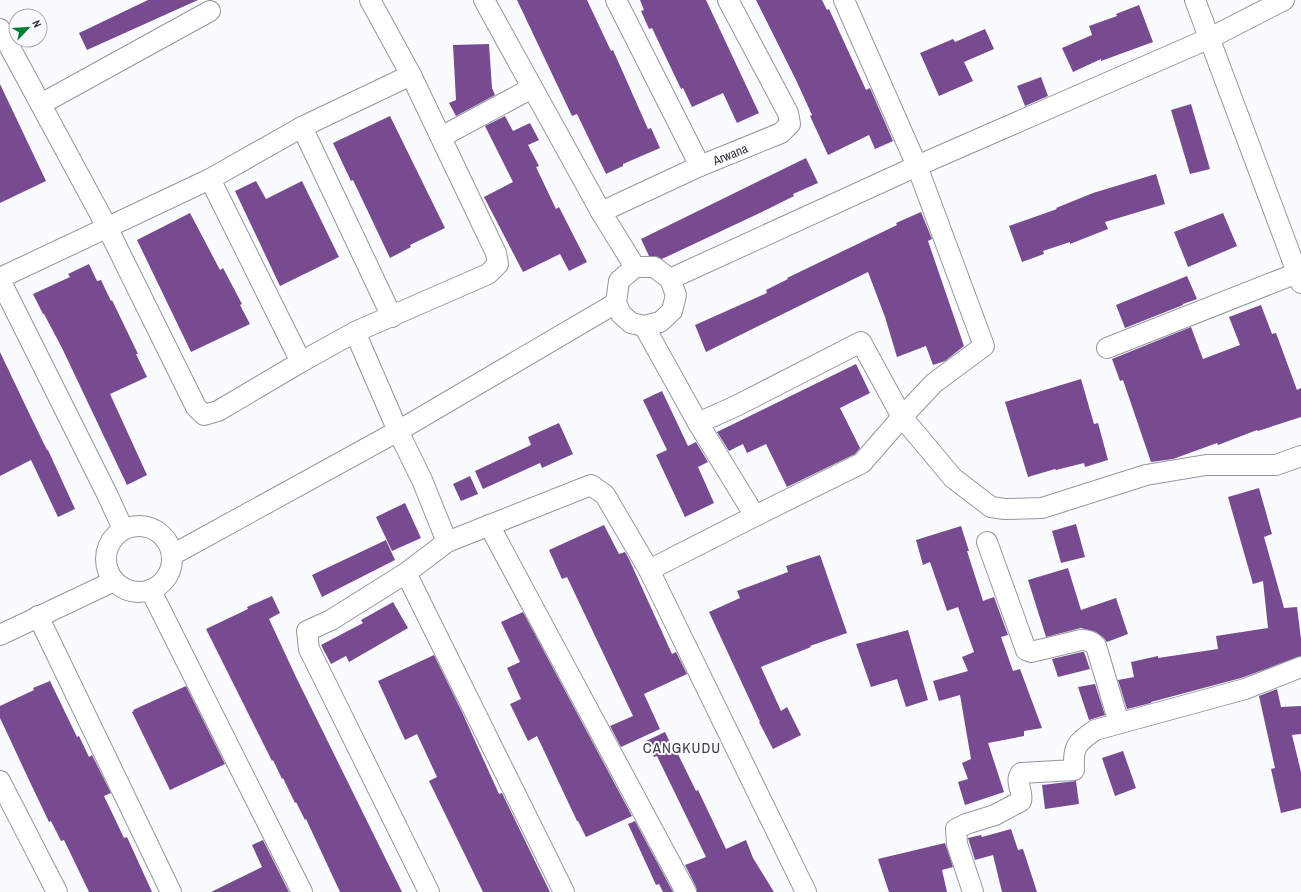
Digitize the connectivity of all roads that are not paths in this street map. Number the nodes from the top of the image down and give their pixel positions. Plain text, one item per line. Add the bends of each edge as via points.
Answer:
1 (370, 0) edge
2 (484, 0) edge
3 (616, 0) edge
4 (728, 0) edge
5 (844, 0) edge
6 (1195, 0) edge
7 (1284, 0) edge
8 (210, 11) dead end
9 (0, 29) edge
10 (1210, 38) junction
11 (411, 75) junction
12 (532, 88) junction
13 (41, 104) junction
14 (302, 127) junction
15 (441, 137) junction
16 (700, 166) junction
17 (917, 166) junction
18 (210, 179) junction
19 (601, 212) junction
20 (108, 227) junction
21 (635, 267) junction
22 (1299, 278) edge
23 (0, 279) edge
24 (670, 279) junction
25 (616, 303) junction
26 (392, 317) junction
27 (644, 326) junction
28 (355, 332) junction
29 (1107, 348) dead end
30 (301, 362) junction
31 (902, 417) junction
32 (698, 423) junction
33 (398, 431) junction
34 (1301, 456) edge
35 (754, 516) junction
36 (489, 525) junction
37 (122, 529) junction
38 (447, 542) junction
39 (987, 542) dead end
40 (174, 554) junction
41 (649, 570) junction
42 (406, 573) junction
43 (114, 581) junction
44 (151, 592) junction
45 (38, 616) junction
46 (0, 635) edge
47 (1301, 667) edge
48 (1119, 723) junction
49 (0, 781) edge
50 (57, 892) edge
51 (171, 892) edge
52 (302, 892) edge
53 (429, 892) edge
54 (564, 892) edge
55 (686, 892) edge
56 (806, 892) edge
57 (973, 892) edge

1 - 11 street
2 - 12 street
3 - 16 street
4 - 16 street, Arwana via 788,113 790,124 781,133
5 - 17 street
6 - 10 street
7 - 10 street
8 - 13 street
9 - 13 street
10 - 17 street
10 - 22 street
11 - 14 street
11 - 15 street
12 - 15 street
12 - 19 street
13 - 20 street
14 - 18 street
14 - 26 street
15 - 26 street via 496,253 498,264 488,274
16 - 19 street, Arwana
17 - 24 street
17 - 31 street via 984,346 934,383
18 - 20 street
18 - 30 street
19 - 21 street
20 - 23 street
20 - 30 street via 196,407 204,415 218,411
21 - 24 street via 654,267
21 - 25 street via 619,281
22 - 29 street
23 - 37 street
24 - 27 street via 676,295 672,311 660,322
25 - 27 street via 621,314 631,323
25 - 33 street
26 - 28 street
27 - 32 street
28 - 30 street
28 - 33 street
31 - 32 street via 860,342
31 - 34 street via 953,478 991,507 1005,509 1042,508 1146,475 1206,464 1276,465
31 - 35 street via 862,463
32 - 35 street
33 - 38 street via 422,480
33 - 40 street
35 - 41 street
36 - 38 street
36 - 41 street via 592,484 605,495
36 - 55 street
37 - 40 street via 141,524 160,531
37 - 43 street via 108,545 106,566
38 - 42 street
39 - 48 street via 1026,650 1031,652 1081,640 1093,642
40 - 44 street via 173,565 166,581
41 - 56 street
42 - 53 street via 331,620 307,631 309,649
42 - 54 street
43 - 44 street via 133,593
43 - 45 street
44 - 52 street
45 - 46 street
45 - 51 street
47 - 48 street via 1245,689
48 - 57 street via 1095,730 1076,745 1073,755 1074,770 1021,773 1018,780 1021,802 996,815 956,829 957,844
49 - 50 street

